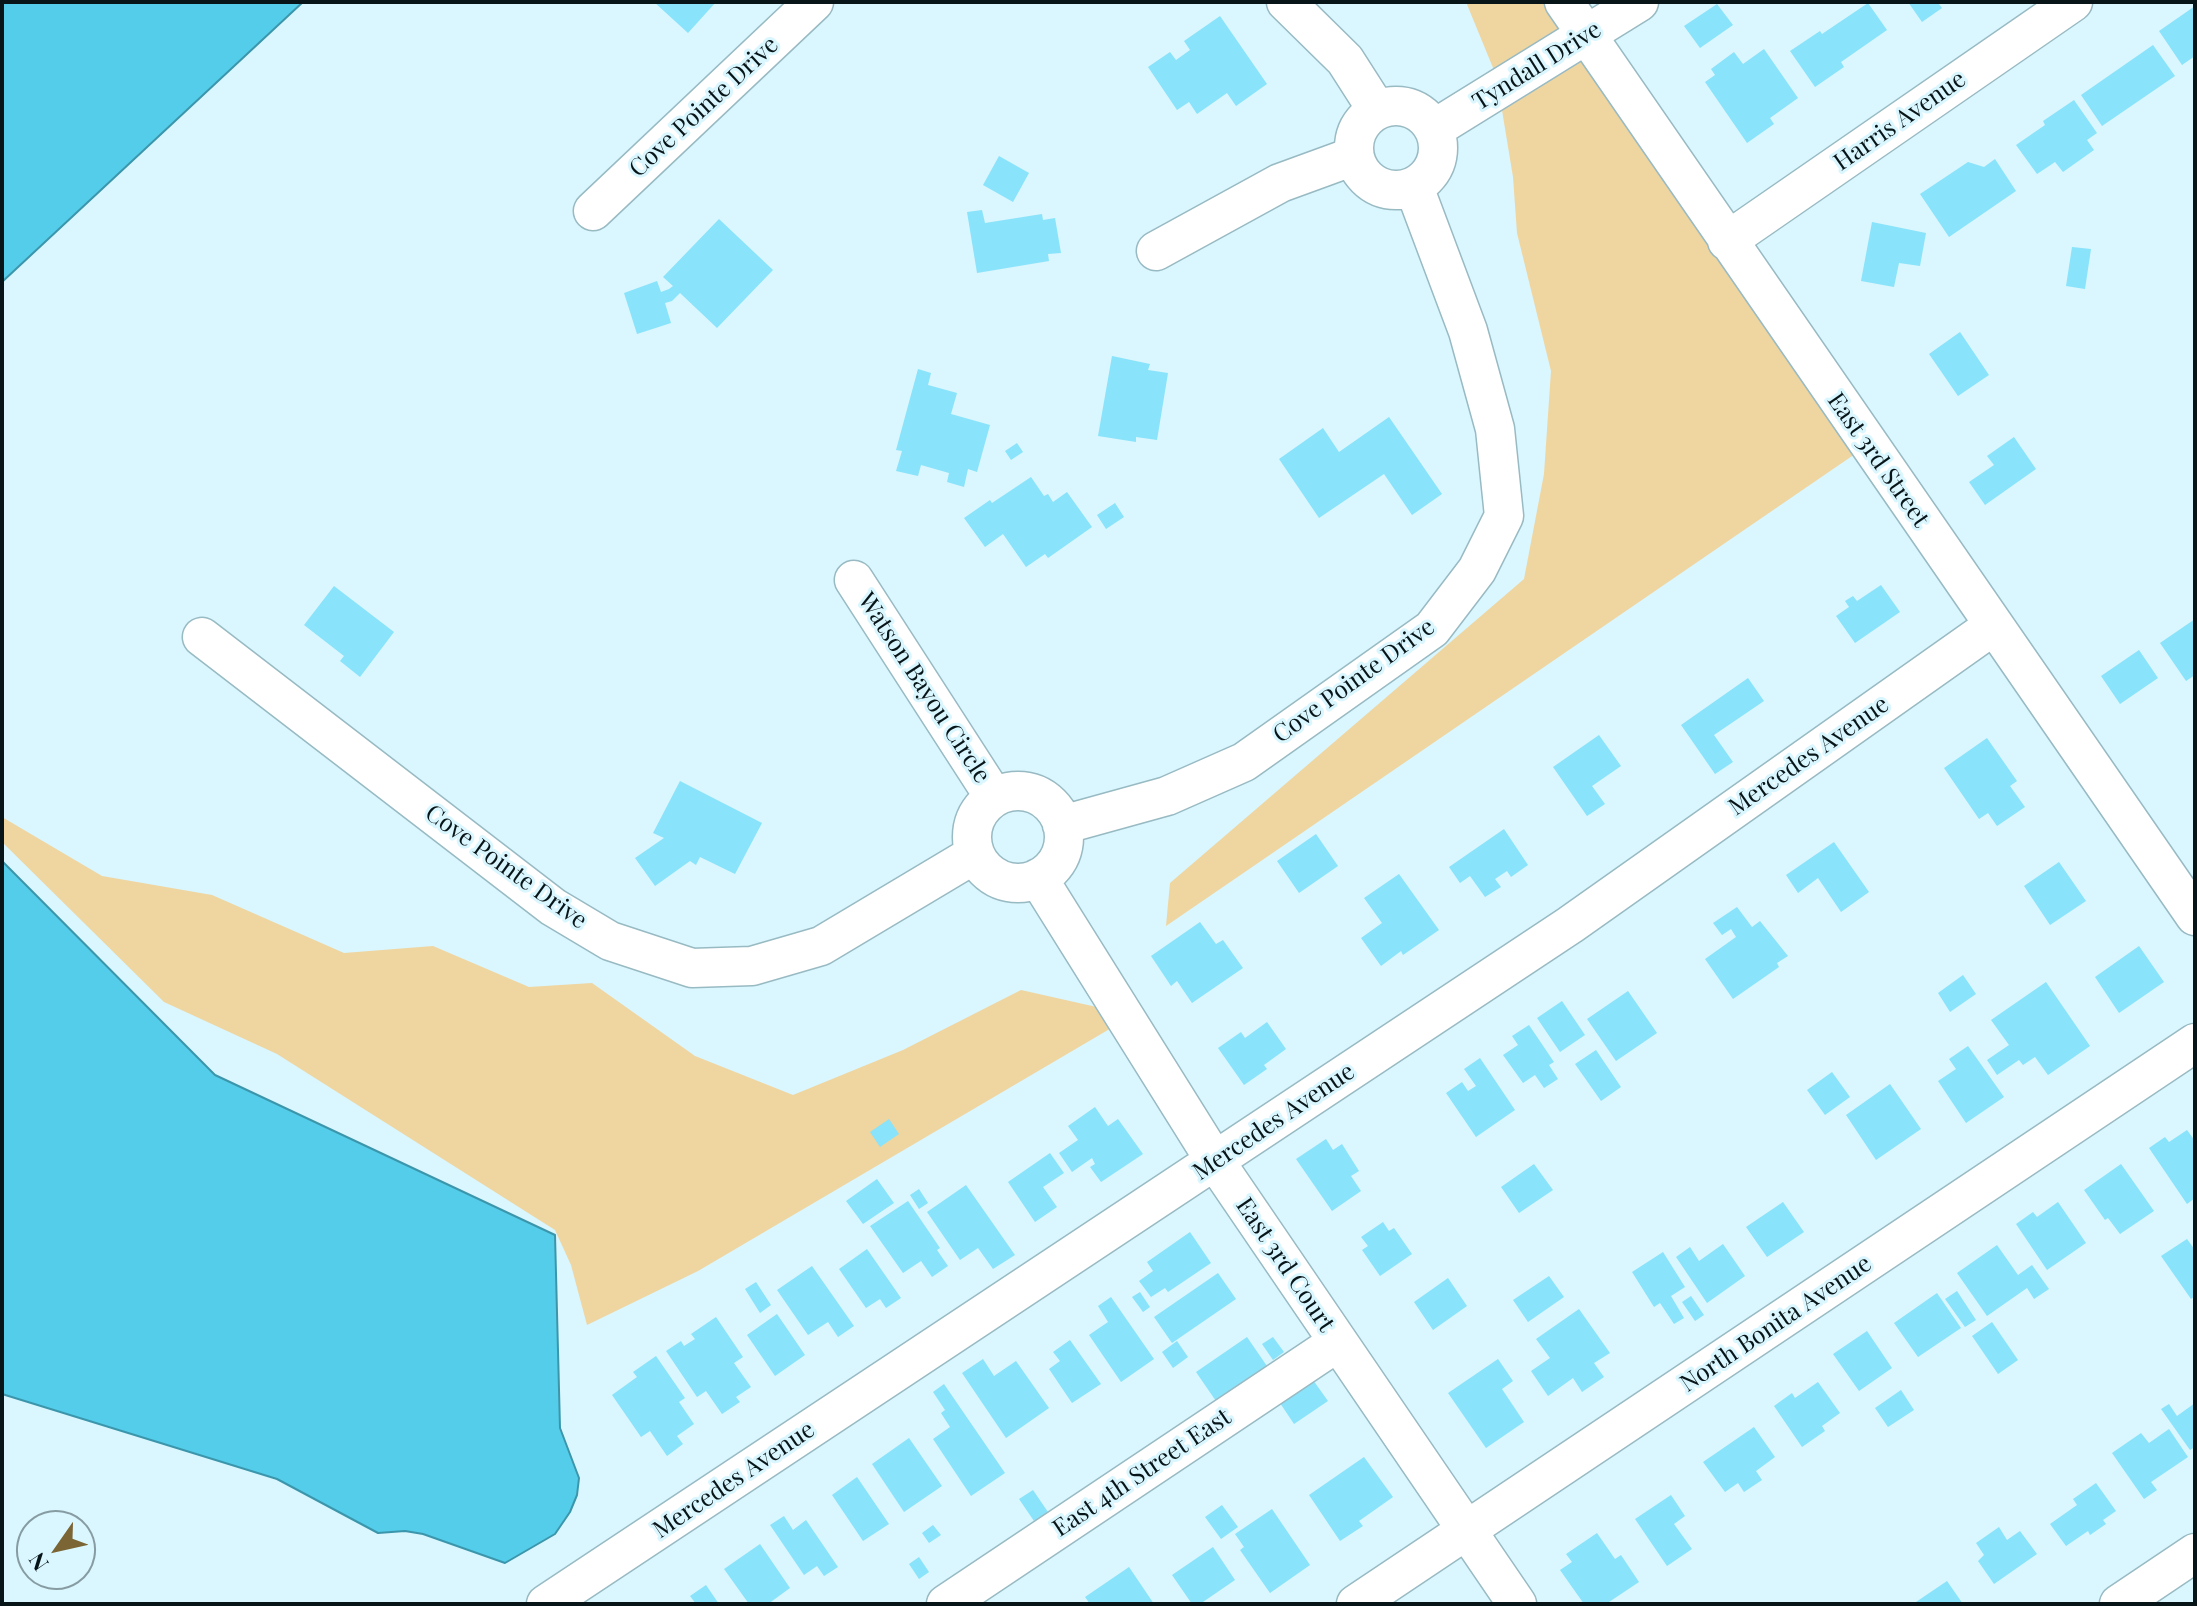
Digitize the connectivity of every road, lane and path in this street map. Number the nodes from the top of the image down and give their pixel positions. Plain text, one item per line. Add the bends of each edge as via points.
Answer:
1 (814, 2) edge
2 (1286, 2) edge
3 (1564, 2) edge
4 (1639, 2) edge
5 (2073, 2) edge
6 (1588, 34) junction
7 (1377, 110) junction
8 (1434, 129) junction
9 (1354, 156) junction
10 (1414, 187) junction
11 (593, 211) dead end
12 (1727, 241) junction
13 (1156, 251) dead end
14 (854, 580) dead end
15 (1993, 626) junction
16 (202, 637) dead end
17 (994, 797) junction
18 (1062, 825) junction
19 (975, 854) junction
20 (1038, 878) junction
21 (2195, 916) edge
22 (2195, 1043) edge
23 (1215, 1161) junction
24 (1338, 1342) junction
25 (1467, 1531) junction
26 (2195, 1553) edge
27 (546, 1604) edge
28 (946, 1604) edge
29 (1356, 1604) edge
30 (1517, 1604) edge
31 (2119, 1604) edge

1 - 11 street, Cove Pointe Drive
2 - 7 street via 1345,60
3 - 6 street, East 3rd Street
4 - 6 street, Tyndall Drive
5 - 12 street, Harris Avenue
6 - 8 street, Tyndall Drive
6 - 12 street, East 3rd Street
7 - 8 street via 1415,110
7 - 9 street via 1362,121
8 - 10 street via 1438,156 1425,180
9 - 10 street via 1374,185 1400,191
9 - 13 street via 1280,183
10 - 18 street, Cove Pointe Drive via 1468,331 1495,429 1504,516 1477,570 1432,629 1244,762 1167,796
12 - 15 street, East 3rd Street
14 - 17 street, Watson Bayou Circle
15 - 21 street, East 3rd Street
15 - 23 street, Mercedes Avenue via 1570,925
16 - 19 street, Cove Pointe Drive via 553,907 610,941 692,968 752,966 821,946
17 - 18 street via 1022,790 1037,795 1050,804
17 - 19 street via 975,818
18 - 20 street via 1063,849 1057,863
19 - 20 street via 999,880
20 - 23 street, East 3rd Court
22 - 25 street, North Bonita Avenue
23 - 24 street, East 3rd Court
23 - 27 street, Mercedes Avenue
24 - 25 street, East 3rd Court
24 - 28 street, East 4th Street East
25 - 29 street, North Bonita Avenue
25 - 30 street, East 3rd Court
26 - 31 street

